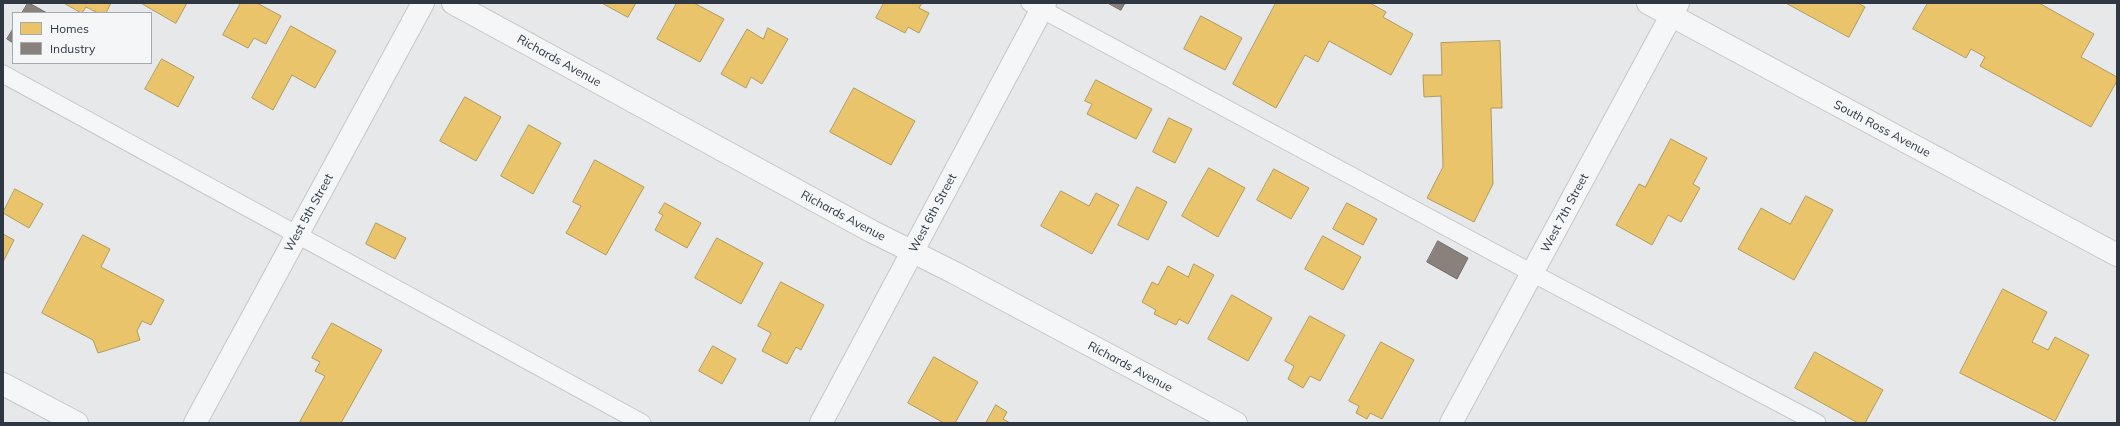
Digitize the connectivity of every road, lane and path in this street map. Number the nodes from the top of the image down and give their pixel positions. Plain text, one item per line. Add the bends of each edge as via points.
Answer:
1 (423, 3) edge
2 (453, 3) edge
3 (1648, 3) edge
4 (1039, 5) edge
5 (1675, 9) edge
6 (3, 74) edge
7 (297, 235) junction
8 (912, 252) junction
9 (2117, 255) edge
10 (1532, 273) junction
11 (3, 384) edge
12 (77, 423) edge
13 (196, 423) edge
14 (642, 423) edge
15 (821, 423) edge
16 (1236, 423) edge
17 (1451, 423) edge
18 (1817, 423) edge

1 - 7 street, West 5th Street
2 - 8 street, Richards Avenue
3 - 5 street, South Ross Avenue
4 - 8 street, West 6th Street
4 - 10 lane
5 - 9 street, South Ross Avenue
5 - 10 street, West 7th Street
6 - 7 lane
7 - 13 street, West 5th Street
7 - 14 lane
8 - 15 street, West 6th Street
8 - 16 street, Richards Avenue
10 - 17 street, West 7th Street
10 - 18 lane
11 - 12 street

